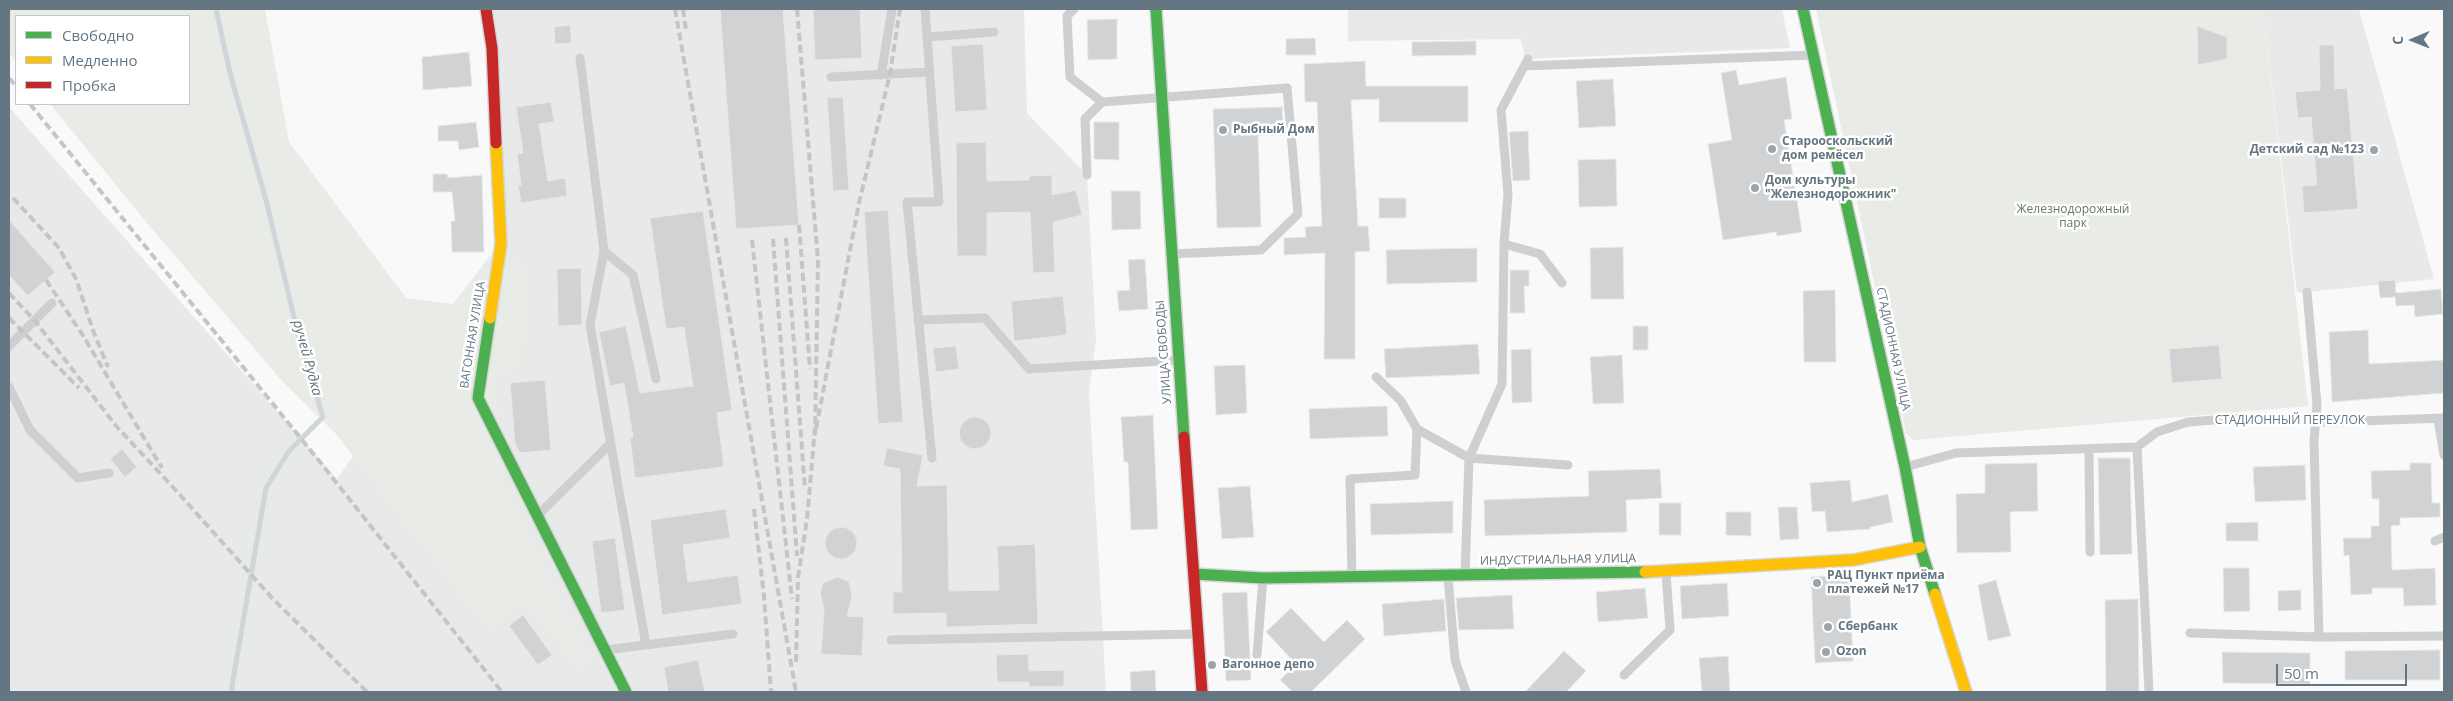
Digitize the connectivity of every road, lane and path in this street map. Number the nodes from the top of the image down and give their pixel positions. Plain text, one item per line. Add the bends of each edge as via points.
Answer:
1 (486, 9) edge
2 (892, 9) edge
3 (925, 9) edge
4 (1074, 9) edge
5 (1156, 9) edge
6 (1803, 9) edge
7 (994, 32) dead end
8 (927, 37) junction
9 (1814, 55) junction
10 (580, 58) dead end
11 (930, 72) junction
12 (881, 74) junction
13 (831, 77) dead end
14 (1161, 97) junction
15 (1102, 102) junction
16 (1087, 175) dead end
17 (1504, 244) junction
18 (604, 252) junction
19 (1171, 254) junction
20 (1562, 283) dead end
21 (2308, 292) dead end
22 (52, 303) dead end
23 (918, 320) junction
24 (9, 346) edge
25 (1178, 360) junction
26 (1376, 377) dead end
27 (656, 379) dead end
28 (9, 387) edge
29 (2441, 418) edge
30 (2316, 421) junction
31 (1417, 430) junction
32 (611, 443) junction
33 (2137, 447) junction
34 (2089, 450) junction
35 (2444, 455) edge
36 (932, 458) dead end
37 (1469, 458) junction
38 (1568, 465) dead end
39 (1905, 468) junction
40 (109, 473) dead end
41 (537, 516) junction
42 (2444, 538) edge
43 (2435, 541) dead end
44 (1920, 547) junction
45 (2090, 552) dead end
46 (1666, 572) junction
47 (1194, 574) junction
48 (1465, 576) junction
49 (1352, 577) junction
50 (1448, 577) junction
51 (1263, 578) junction
52 (733, 634) dead end
53 (1197, 634) junction
54 (2190, 634) dead end
55 (2444, 636) edge
56 (2319, 637) junction
57 (891, 640) dead end
58 (646, 645) junction
59 (604, 650) junction
60 (1258, 655) dead end
61 (1624, 675) dead end
62 (626, 692) edge
63 (1202, 692) edge
64 (1466, 692) edge
65 (1966, 692) edge
66 (2149, 692) edge

1 - 41 street, ВАГОННАЯ УЛИЦА via 492,48 501,244 478,398
2 - 12 lane
3 - 8 lane
4 - 15 lane via 1067,16 1070,77
5 - 14 street, УЛИЦА СВОБОДЫ
6 - 9 street, СТАДИОННАЯ УЛИЦА
7 - 8 lane
8 - 11 lane
9 - 17 lane via 1526,63 1501,110 1508,194
9 - 39 street, СТАДИОННАЯ УЛИЦА
10 - 18 lane
11 - 12 lane
11 - 23 lane via 939,202 907,202
12 - 13 lane
14 - 15 lane
14 - 19 street, УЛИЦА СВОБОДЫ
14 - 19 lane via 1287,88 1298,214 1261,250
15 - 16 lane via 1085,119
17 - 20 lane via 1540,254
17 - 37 lane via 1502,384
18 - 27 lane via 633,275
18 - 32 lane via 590,325
19 - 25 street, УЛИЦА СВОБОДЫ
21 - 30 lane
22 - 24 lane
23 - 25 lane via 985,318 1029,368
23 - 36 lane
25 - 47 street, УЛИЦА СВОБОДЫ
26 - 31 lane via 1401,401
28 - 40 lane via 30,430 78,478
29 - 30 lane, СТАДИОННЫЙ ПЕРЕУЛОК
29 - 35 lane
30 - 33 lane, СТАДИОННЫЙ ПЕРЕУЛОК via 2240,418 2188,422 2157,432
30 - 56 lane
31 - 37 lane
31 - 49 lane via 1415,475 1350,479
32 - 41 lane
32 - 58 lane
33 - 34 lane
33 - 66 lane
34 - 39 lane via 1956,453
34 - 45 lane
37 - 38 lane
37 - 48 lane
39 - 44 street, СТАДИОННАЯ УЛИЦА
41 - 59 street, ВАГОННАЯ УЛИЦА
42 - 43 lane
44 - 46 street, ИНДУСТРИАЛЬНАЯ УЛИЦА via 1853,560
44 - 65 street, СТАДИОННАЯ УЛИЦА
46 - 48 street, ИНДУСТРИАЛЬНАЯ УЛИЦА
46 - 61 lane via 1670,630
47 - 51 street, ИНДУСТРИАЛЬНАЯ УЛИЦА
47 - 53 street, УЛИЦА СВОБОДЫ
48 - 50 street, ИНДУСТРИАЛЬНАЯ УЛИЦА
49 - 50 street, ИНДУСТРИАЛЬНАЯ УЛИЦА
49 - 51 street, ИНДУСТРИАЛЬНАЯ УЛИЦА
50 - 64 lane via 1455,660
51 - 60 lane
52 - 58 lane
53 - 57 lane
53 - 63 street, УЛИЦА СВОБОДЫ
54 - 56 lane
55 - 56 lane
58 - 59 lane
59 - 62 street, ВАГОННАЯ УЛИЦА

